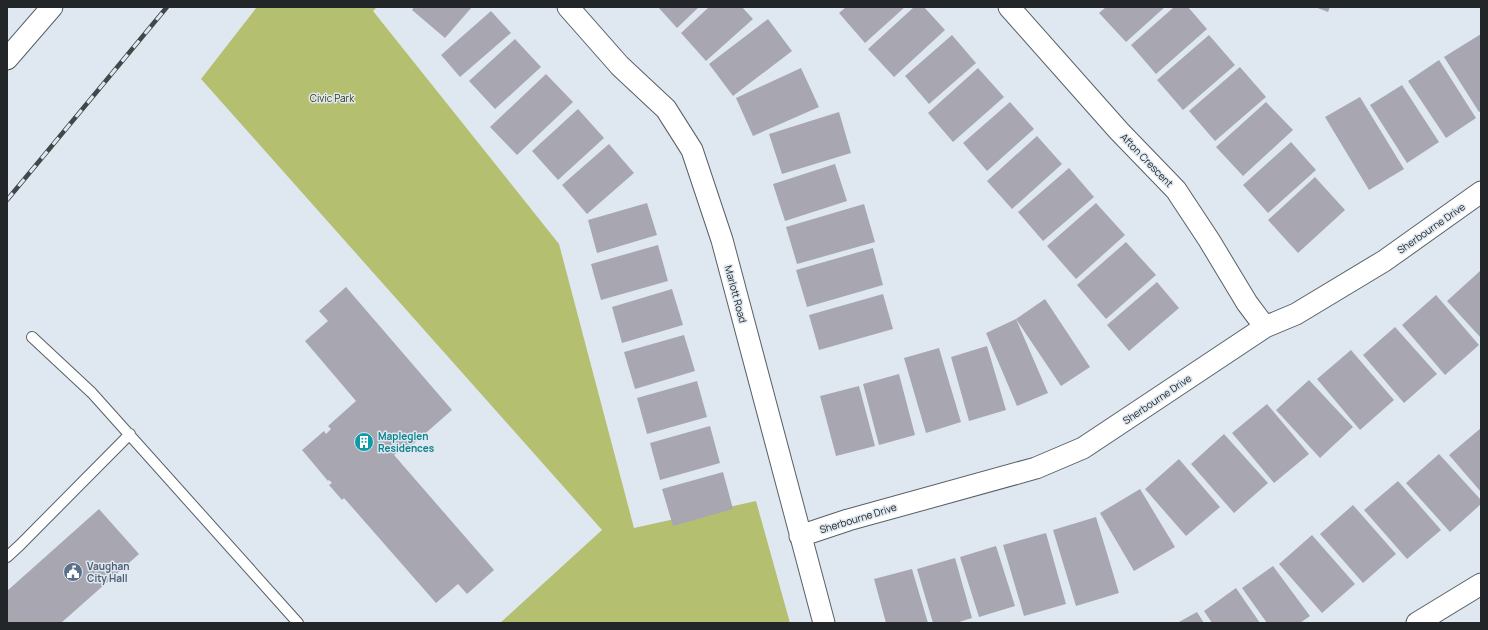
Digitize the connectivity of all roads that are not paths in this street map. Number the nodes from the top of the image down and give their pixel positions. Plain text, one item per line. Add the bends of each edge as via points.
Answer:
1 (52, 7) edge
2 (568, 7) edge
3 (1009, 7) edge
4 (7, 59) edge
5 (1481, 192) edge
6 (1265, 327) junction
7 (32, 337) dead end
8 (130, 434) junction
9 (800, 536) junction
10 (7, 557) edge
11 (1481, 584) edge
12 (298, 623) edge
13 (824, 623) edge
14 (1417, 623) edge

1 - 4 street
2 - 9 street, Marlott Road via 620,66 666,109 692,150 722,240
3 - 6 street, Afton Crescent via 1119,131 1176,190 1247,303
5 - 6 street, Sherbourne Drive via 1384,261 1296,314
6 - 9 street, Sherbourne Drive via 1083,448 1036,468 848,520
7 - 8 lane via 92,393
8 - 10 lane
8 - 12 lane
9 - 13 street, Marlott Road
11 - 14 street

